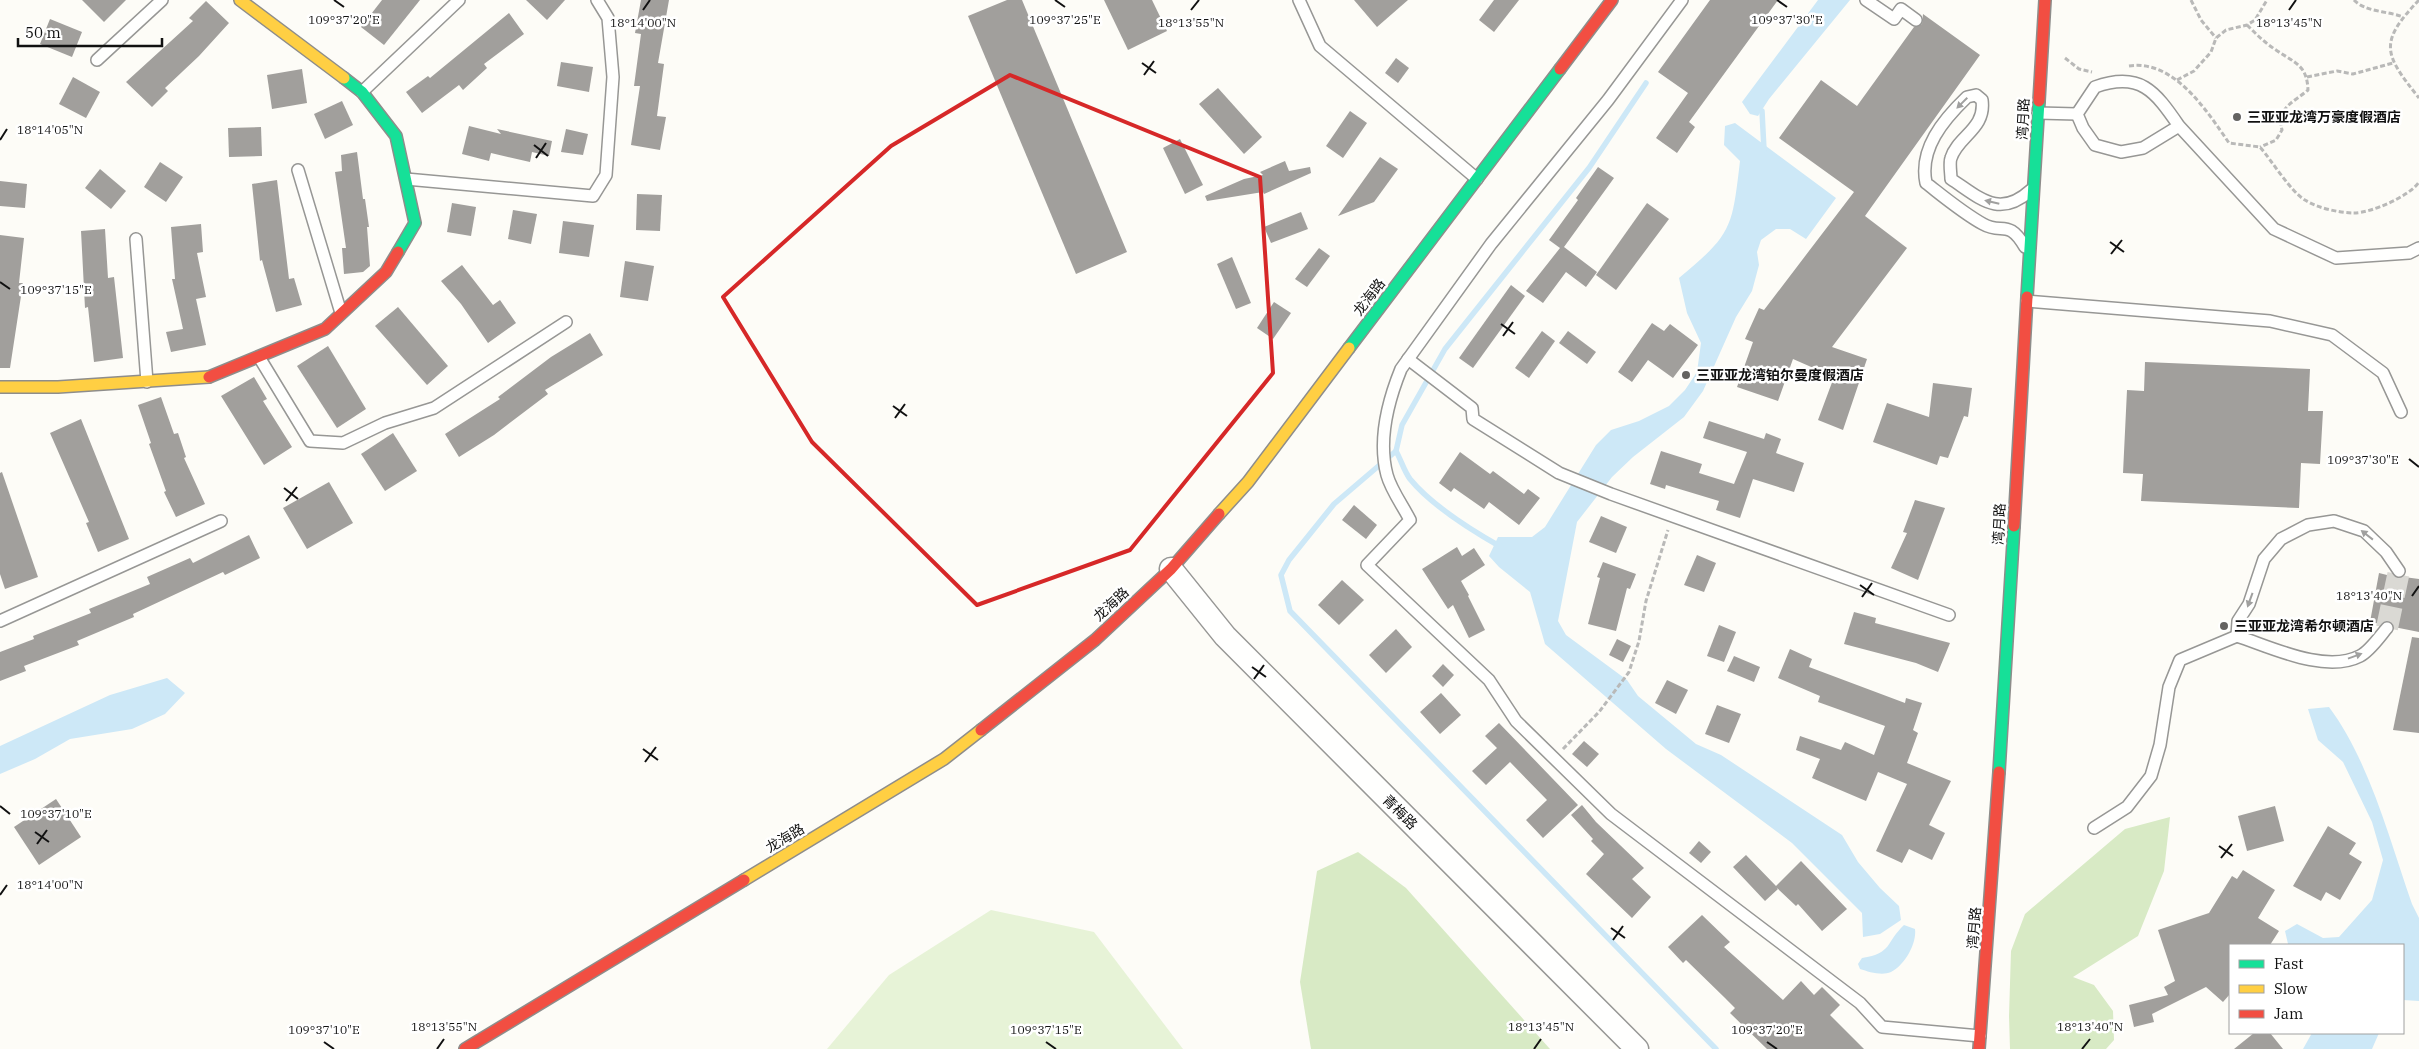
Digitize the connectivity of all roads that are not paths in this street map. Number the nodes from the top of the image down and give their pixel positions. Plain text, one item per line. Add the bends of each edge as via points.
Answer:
1 (162, 0) edge
2 (240, 0) edge
3 (459, 0) edge
4 (598, 0) edge
5 (1299, 0) edge
6 (1612, 0) edge
7 (1682, 0) edge
8 (1866, 0) edge
9 (2045, 0) edge
10 (254, 4) edge
11 (1916, 20) dead end
12 (97, 60) dead end
13 (362, 92) junction
14 (2038, 113) junction
15 (2077, 114) junction
16 (2179, 126) junction
17 (298, 170) dead end
18 (406, 179) junction
19 (1477, 179) junction
20 (2034, 187) junction
21 (136, 238) dead end
22 (2419, 248) edge
23 (2030, 254) junction
24 (2027, 300) junction
25 (341, 314) junction
26 (566, 322) dead end
27 (259, 357) junction
28 (1408, 359) junction
29 (147, 382) junction
30 (0, 387) edge
31 (2401, 412) dead end
32 (221, 521) dead end
33 (1171, 569) junction
34 (2399, 571) dead end
35 (1950, 615) dead end
36 (0, 620) edge
37 (2387, 628) tunnel mouth
38 (2237, 636) junction
39 (2094, 828) dead end
40 (1980, 1036) junction
41 (465, 1049) edge
42 (1637, 1049) edge
43 (1979, 1049) edge

1 - 12 lane
2 - 10 street
3 - 13 lane
4 - 18 lane via 608,18 613,77 606,175 593,196
5 - 19 lane via 1320,46
6 - 19 street, 龙海路
7 - 28 lane via 1608,100 1491,244
8 - 11 lane via 1894,19 1901,9
9 - 14 street, 湾月路
10 - 13 street
13 - 18 street via 396,136
14 - 15 lane
14 - 20 street, 湾月路
15 - 16 lane via 2095,145 2120,152 2143,148
15 - 16 lane via 2095,87 2120,80 2144,85 2167,108
16 - 22 lane via 2274,229 2336,258 2409,253
17 - 25 lane
18 - 25 street via 416,223 386,272
19 - 33 street, 龙海路 via 1248,482
20 - 23 street, 湾月路
20 -> 23 lane via 2008,205 1988,203 1951,178 1950,158 1980,120 1984,110 1982,100 1976,95 1966,97 1959,104 1929,144 1923,170 1926,183 1985,226 2007,228 2018,235
21 - 29 lane
23 - 24 street, 湾月路
24 - 31 lane via 2270,321 2332,335 2383,374
24 - 40 street, 湾月路 via 1994,857
25 - 27 street via 325,329
26 - 27 lane via 434,408 385,423 343,443 310,441
27 - 29 street via 212,377
28 - 35 lane via 1472,408 1473,419 1559,473 1672,517
28 - 40 lane via 1392,393 1384,446 1387,476 1410,520 1367,565 1490,680 1516,720 1611,814 1860,1003 1882,1027
29 - 30 street
32 - 36 lane
33 - 41 street, 龙海路 via 1095,640 944,759
33 - 42 street, 青梅路 via 1225,636
34 -> 38 lane via 2386,552 2364,531 2334,521 2308,525 2281,539 2264,559 2249,604 2238,621
38 -> 37 lane via 2305,660 2338,662 2361,656
38 - 39 lane via 2180,660 2169,687 2160,745 2151,776 2127,807
40 - 43 street, 湾月路

